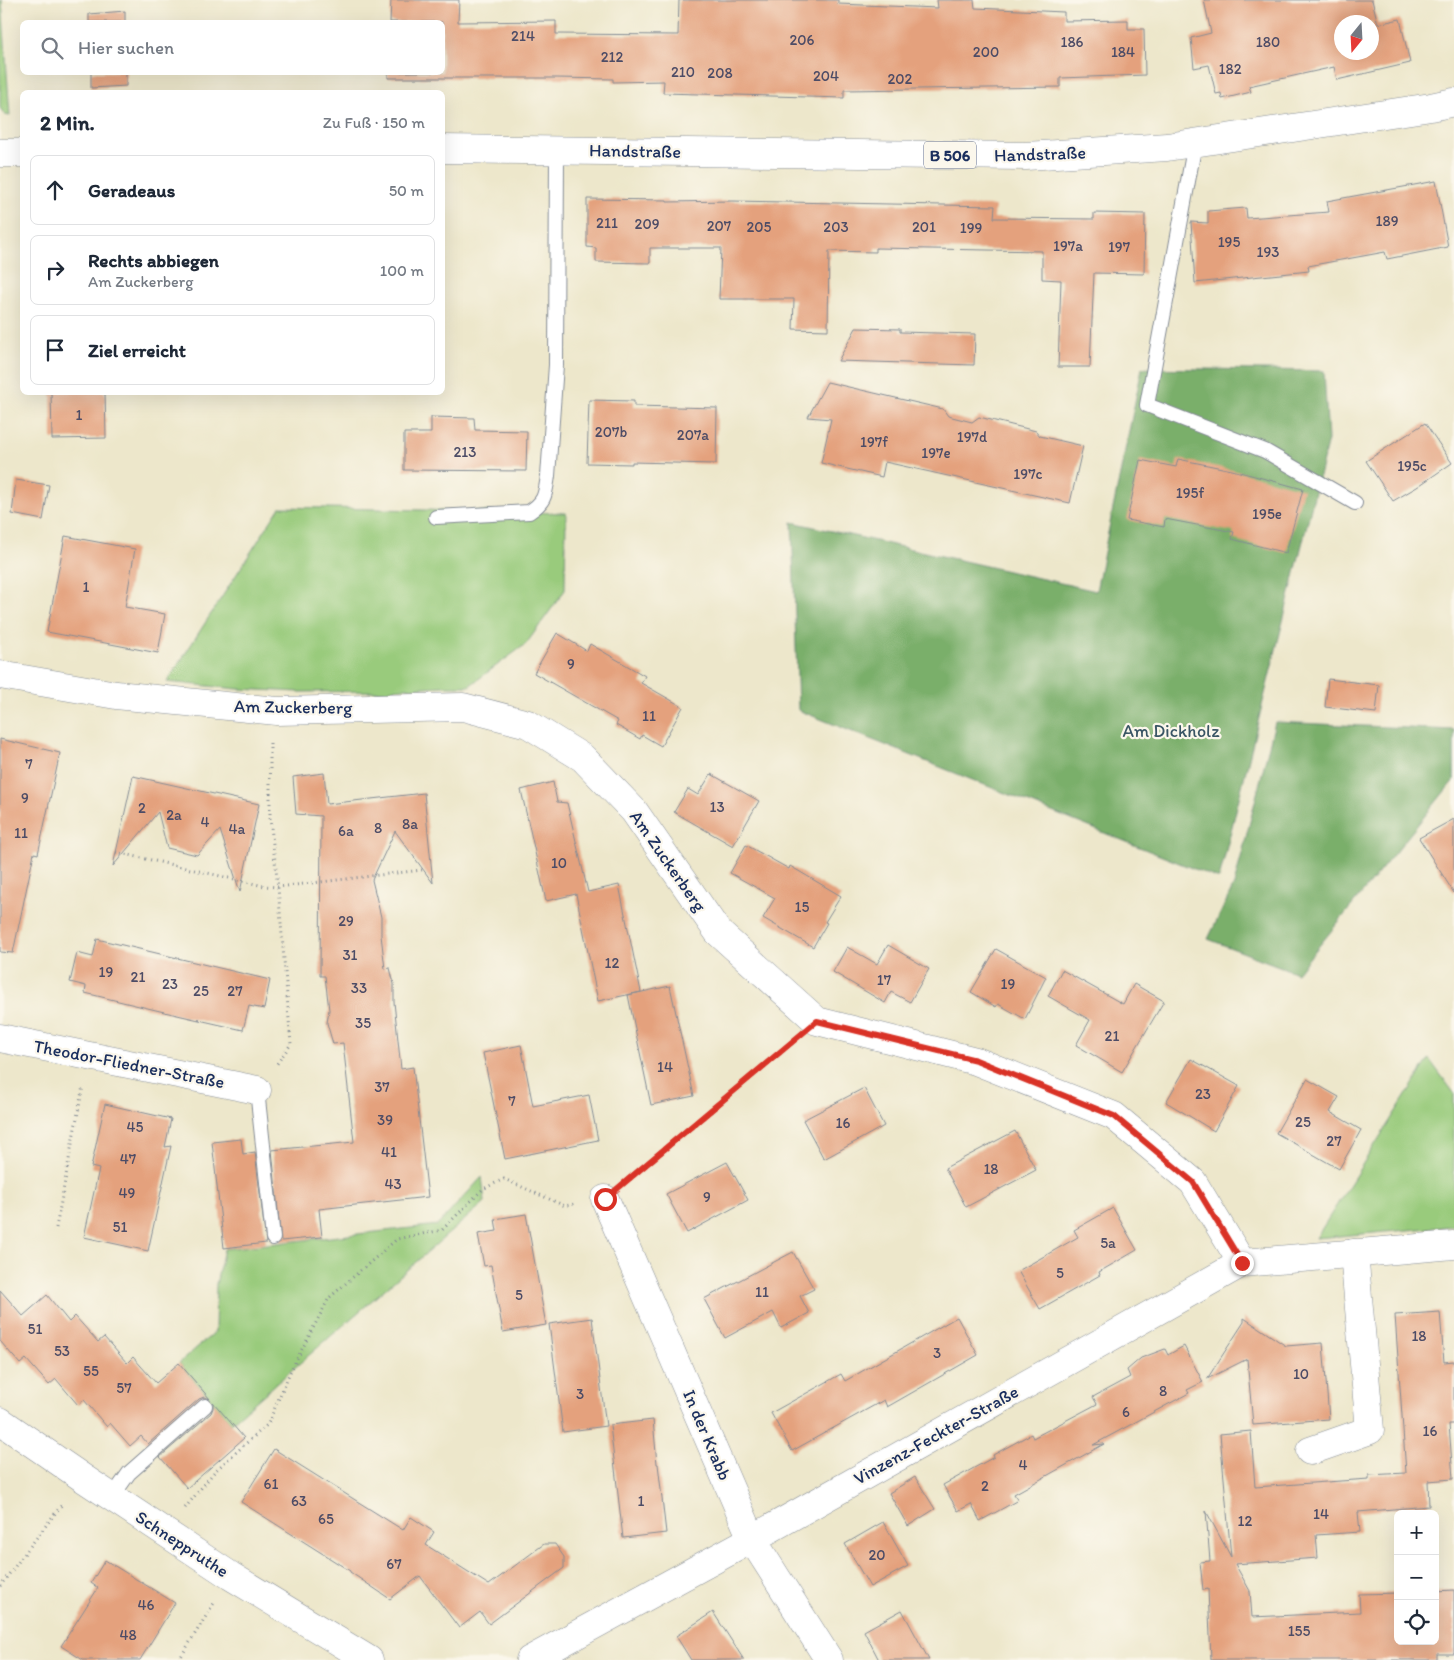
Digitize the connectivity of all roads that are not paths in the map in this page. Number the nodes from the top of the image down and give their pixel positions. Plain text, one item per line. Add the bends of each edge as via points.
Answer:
1 (1454, 102) edge
2 (1195, 143) junction
3 (445, 149) edge
4 (557, 150) junction
5 (0, 153) edge
6 (20, 153) edge
7 (1355, 503) dead end
8 (436, 517) dead end
9 (0, 675) edge
10 (0, 1038) edge
11 (257, 1090) joint
12 (605, 1199) road end
13 (273, 1238) dead end
14 (1454, 1245) edge
15 (1354, 1253) junction
16 (1242, 1263) junction
17 (205, 1406) dead end
18 (0, 1421) edge
19 (1310, 1451) dead end
20 (112, 1497) junction
21 (752, 1539) junction
22 (369, 1660) edge
23 (530, 1660) edge
24 (829, 1660) edge

1 - 2 street, Handstraße / B 506
2 - 4 street, Handstraße / B 506 via 1026,156
2 - 7 lane via 1147,405 1265,451
3 - 4 street, Handstraße / B 506
4 - 8 lane via 556,365 545,494 540,505 529,512
5 - 6 street
9 - 16 street, Am Zuckerberg via 116,695 277,711 463,707 528,724 583,758 634,811 718,932 817,1021 976,1060 1114,1116 1193,1182
10 - 11 street, Theodor-Fliedner-Straße
11 - 13 lane
12 - 21 street, In der Krabb
14 - 15 street, Vinzenz-Feckter-Straße
15 - 16 street, Vinzenz-Feckter-Straße
15 - 19 street via 1370,1430
16 - 21 street, Vinzenz-Feckter-Straße
17 - 20 lane via 130,1473
18 - 20 street, Schneppruthe
20 - 22 street, Schneppruthe via 231,1576
21 - 23 street, Vinzenz-Feckter-Straße
21 - 24 street, In der Krabb

